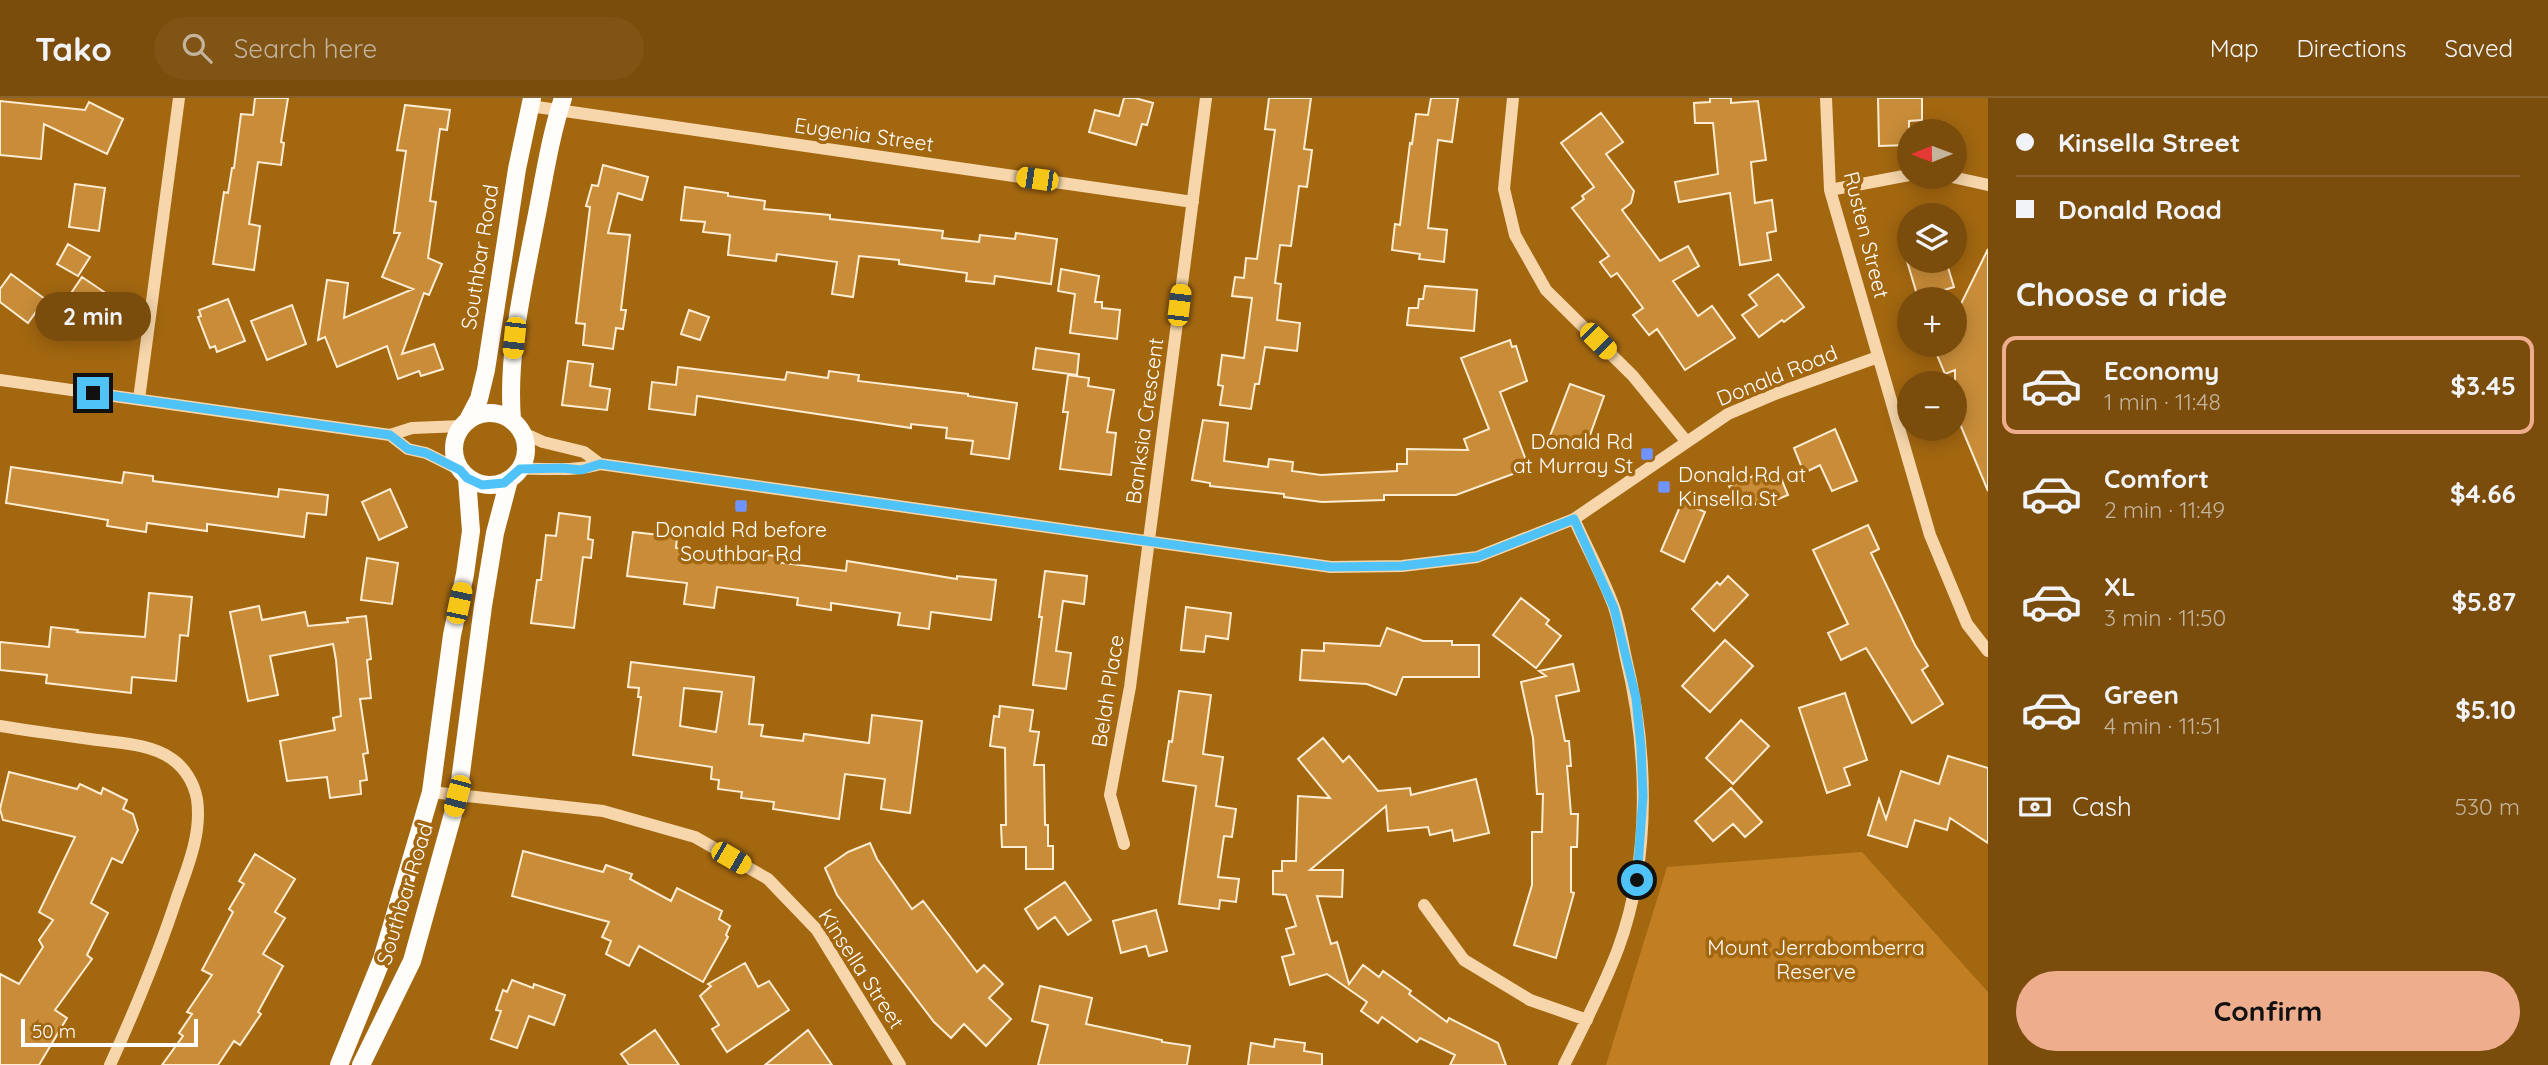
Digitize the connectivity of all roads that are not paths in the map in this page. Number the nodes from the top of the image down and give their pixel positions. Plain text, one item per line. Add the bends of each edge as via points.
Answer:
1 (179, 98) edge
2 (1206, 98) edge
3 (1513, 98) edge
4 (1826, 98) edge
5 (531, 102) edge
6 (561, 105) edge
7 (1897, 177) edge
8 (1967, 180) edge
9 (1988, 185) edge
10 (1830, 190) junction
11 (1193, 202) junction
12 (1878, 357) junction
13 (0, 380) edge
14 (139, 399) junction
15 (465, 423) junction
16 (516, 426) junction
17 (390, 435) junction
18 (1686, 441) junction
19 (600, 464) junction
20 (463, 474) junction
21 (515, 475) junction
22 (1574, 519) junction
23 (1148, 541) junction
24 (1988, 651) edge
25 (0, 726) edge
26 (431, 792) junction
27 (457, 796) junction
28 (1124, 844) dead end
29 (1424, 905) dead end
30 (1587, 1020) junction
31 (110, 1065) edge
32 (339, 1065) edge
33 (361, 1065) edge
34 (900, 1065) edge
35 (1564, 1065) edge

1 - 14 street
2 - 11 street, Banksia Crescent
3 - 18 street via 1504,189 1515,235 1546,290 1633,376
4 - 10 street, Rusten Street
5 - 6 street, Eugenia Street
5 - 15 main road, Southbar Road via 486,370 479,399
6 - 11 street, Eugenia Street
6 - 16 main road via 514,338 510,375
7 - 10 street
8 - 9 street
10 - 12 street, Rusten Street
11 - 23 street, Banksia Crescent
12 - 18 street, Donald Road via 1728,414
12 - 24 street, Rusten Street via 1930,535 1967,624
13 - 14 street
14 - 17 street
15 - 16 main road via 490,413 505,416
15 - 17 street
15 - 20 main road via 453,447
16 - 19 street, Donald Road via 543,442 584,452
16 - 21 main road via 526,446
17 - 20 street via 408,449 426,453
18 - 22 street, Donald Road
19 - 21 street, Donald Road via 581,470
19 - 23 street, Donald Road
20 - 21 main road via 488,486
20 - 26 main road, Southbar Road via 471,531
21 - 27 main road, Southbar Road via 495,534
22 - 23 street, Donald Road via 1477,557 1402,566 1331,567
22 - 30 street via 1614,608 1636,698 1643,796 1637,880 1618,947
23 - 28 street, Belah Place via 1130,687 1110,794
25 - 31 street via 157,751 184,769 197,797 193,849 158,955
26 - 27 street, Kinsella Street
26 - 32 main road, Southbar Road via 382,959
27 - 33 main road, Southbar Road via 412,961
27 - 34 street, Kinsella Street via 603,811 695,837 768,879 817,930
29 - 30 street via 1464,960 1530,1000
30 - 35 street

